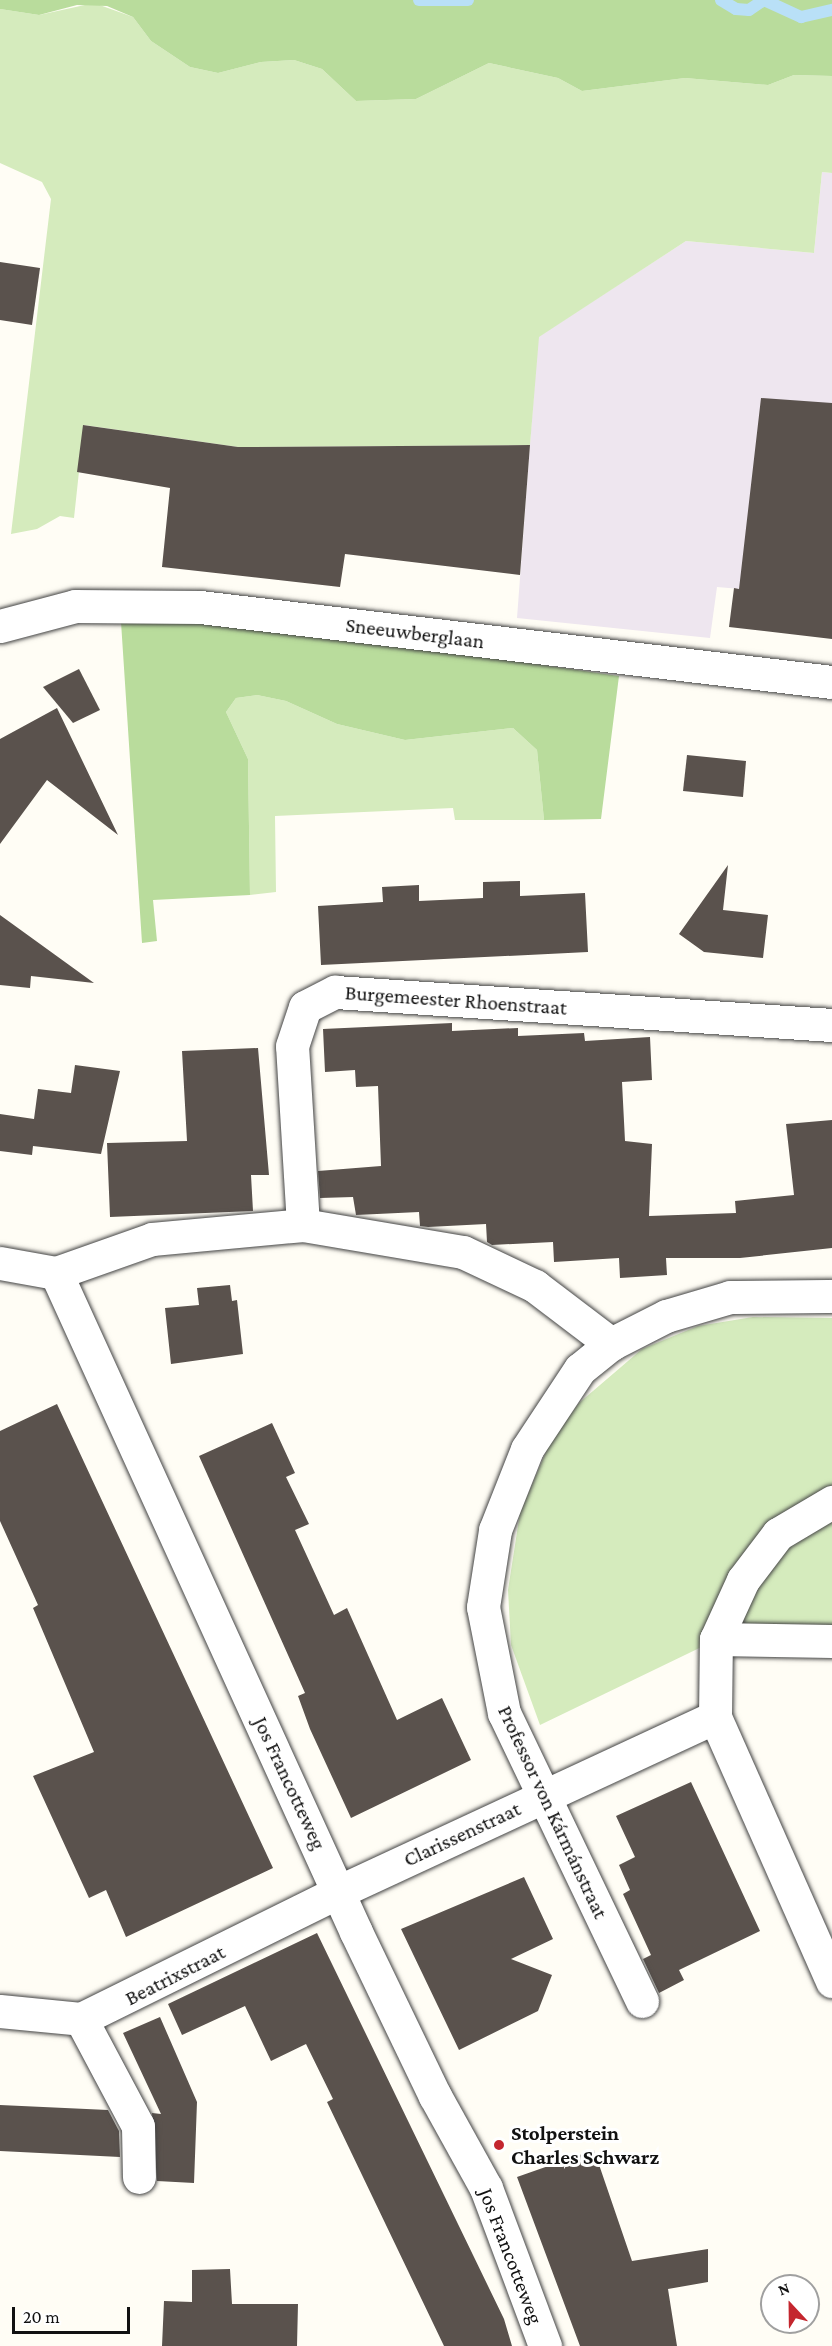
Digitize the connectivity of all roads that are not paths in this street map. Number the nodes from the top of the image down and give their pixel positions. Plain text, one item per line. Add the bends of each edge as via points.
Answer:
1 (0, 626) edge
2 (832, 682) edge
3 (831, 1025) edge
4 (303, 1225) junction
5 (0, 1263) edge
6 (56, 1273) junction
7 (832, 1296) edge
8 (610, 1344) junction
9 (832, 1502) edge
10 (716, 1639) junction
11 (832, 1641) edge
12 (716, 1717) junction
13 (542, 1797) junction
14 (340, 1891) junction
15 (832, 1981) edge
16 (642, 2001) dead end
17 (0, 2011) edge
18 (81, 2019) junction
19 (139, 2177) dead end
20 (545, 2346) edge

1 - 2 street, Sneeuwberglaan via 75,606 201,607
3 - 4 street, Burgemeester Rhoenstraat via 335,992 305,1007 292,1046
4 - 6 street via 152,1239
4 - 8 street via 463,1252 535,1286
5 - 6 street
6 - 14 street, Jos Francotteweg
7 - 8 street, Professor von Kármánstraat via 730,1297 666,1316
8 - 13 street, Professor von Kármánstraat via 580,1370 527,1449 495,1530 483,1607 504,1713
9 - 10 street via 778,1534 743,1580
10 - 11 street
10 - 12 street
12 - 13 street, Clarissenstraat
12 - 15 street
13 - 14 street, Clarissenstraat
13 - 16 street, Professor von Kármánstraat
14 - 18 street, Beatrixstraat
14 - 20 street, Jos Francotteweg via 428,2082 502,2224
17 - 18 street
18 - 19 street via 138,2126

